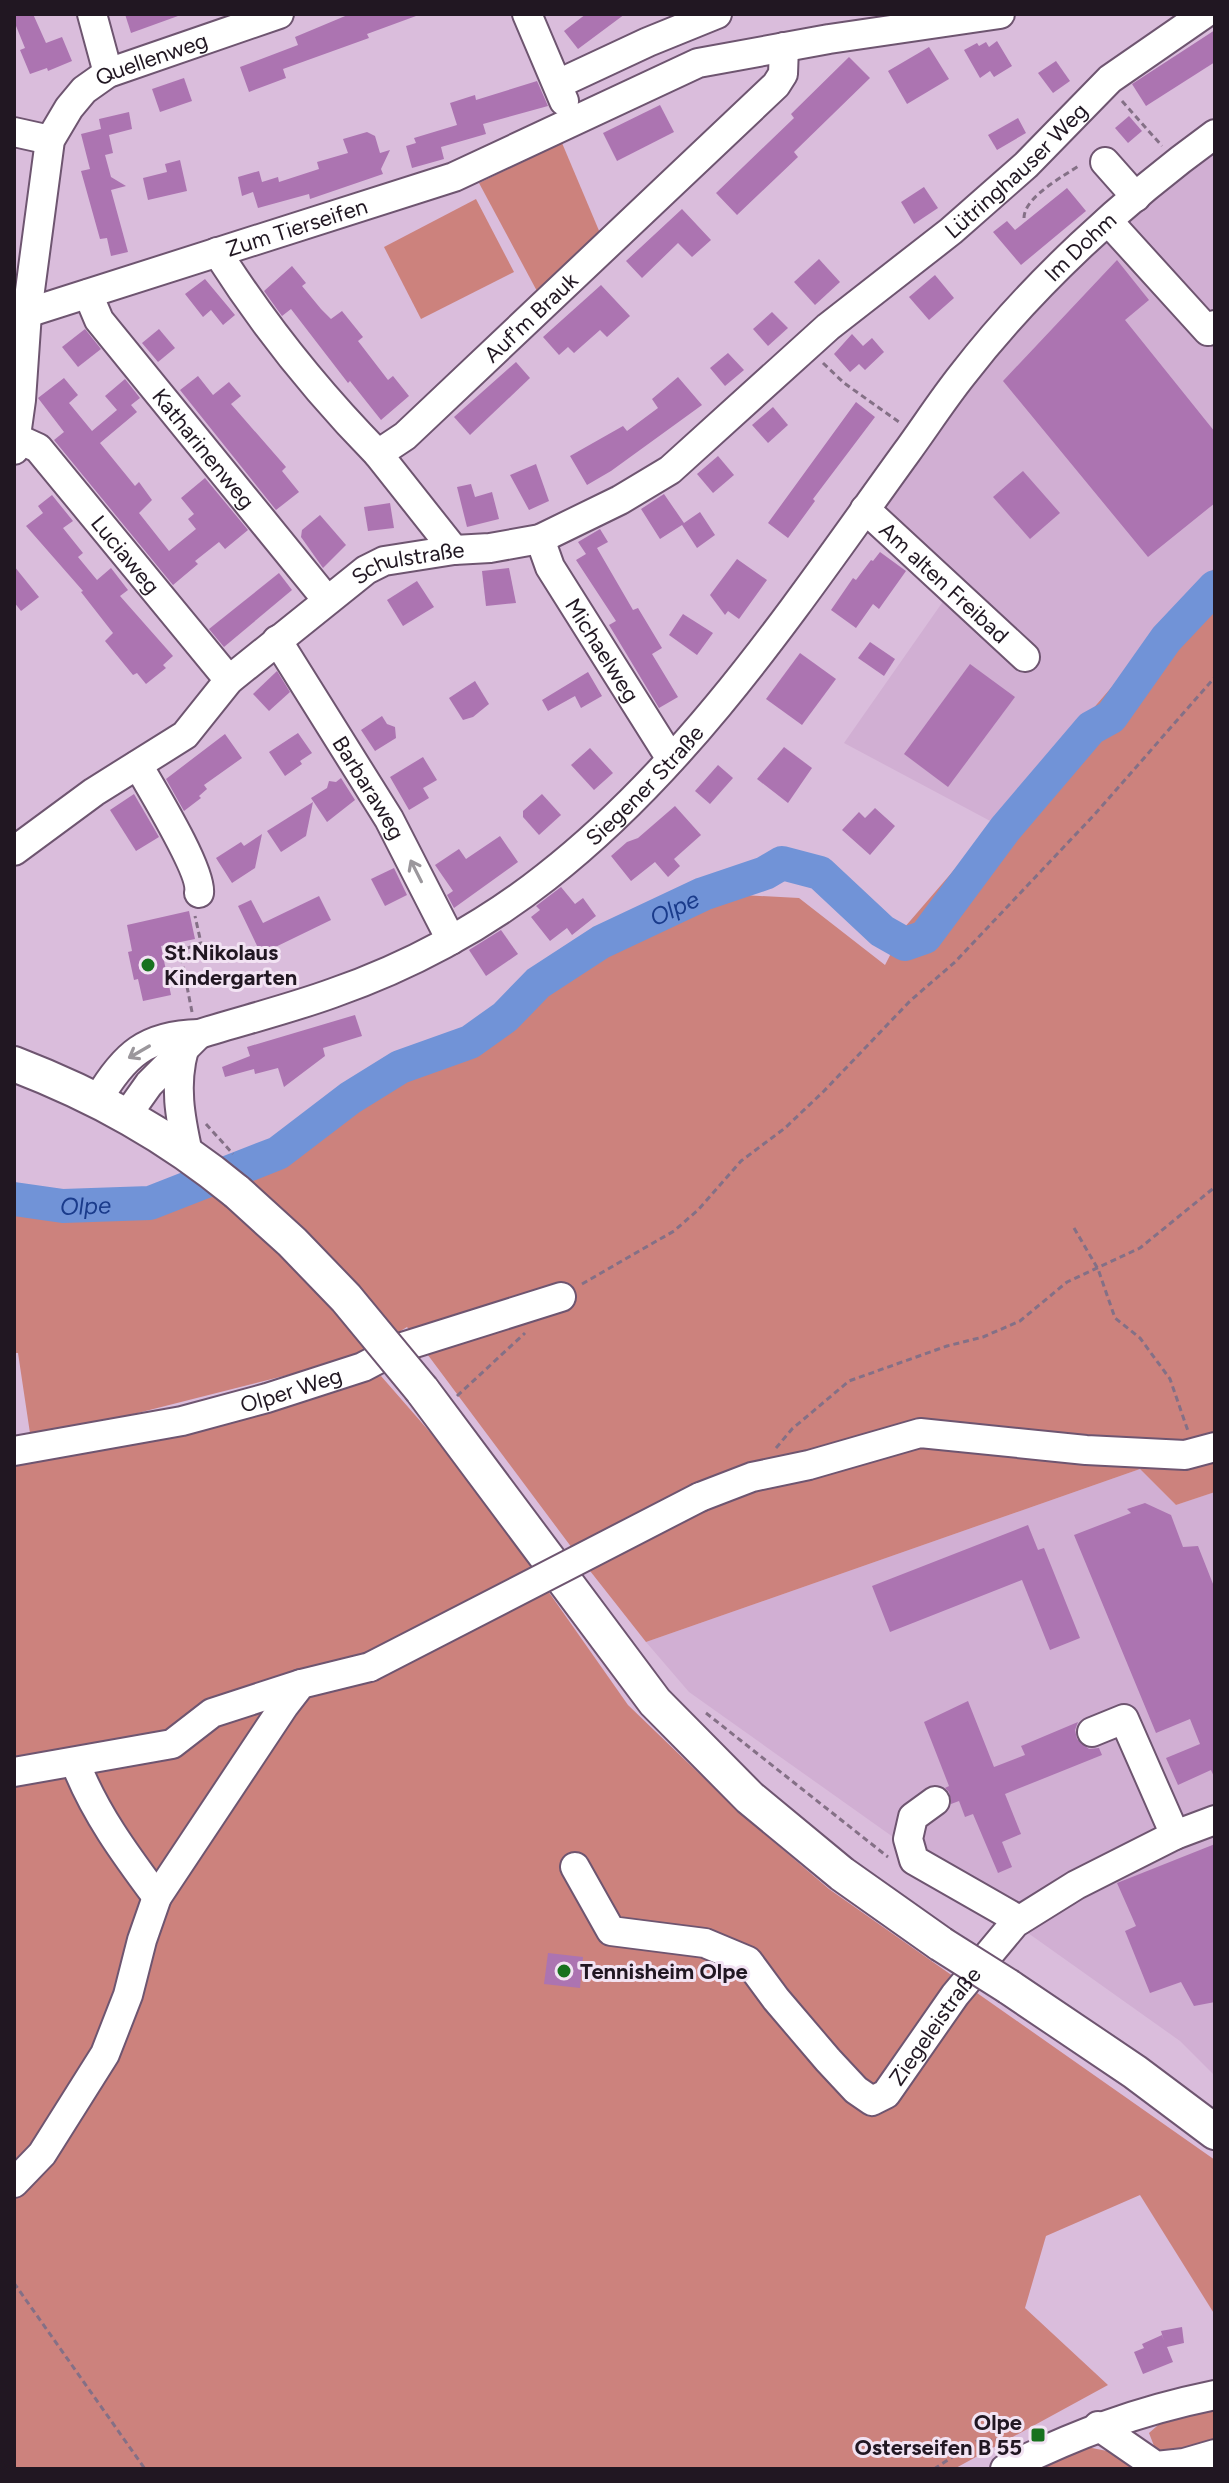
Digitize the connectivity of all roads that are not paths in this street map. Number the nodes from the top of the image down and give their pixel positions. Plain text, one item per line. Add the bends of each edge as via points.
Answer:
1 (92, 14) edge
2 (279, 14) edge
3 (527, 14) edge
4 (717, 14) edge
5 (1000, 14) edge
6 (1204, 14) edge
7 (946, 18) edge
8 (784, 47) junction
9 (108, 73) junction
10 (558, 84) junction
11 (571, 121) junction
12 (14, 132) edge
13 (1215, 134) edge
14 (50, 140) junction
15 (1105, 162) road end
16 (1136, 197) junction
17 (1108, 221) junction
18 (217, 252) junction
19 (88, 294) junction
20 (21, 314) edge
21 (1215, 325) edge
22 (828, 327) joint
23 (962, 375) joint
24 (15, 444) edge
25 (378, 454) junction
26 (865, 509) junction
27 (540, 539) junction
28 (454, 550) junction
29 (327, 600) junction
30 (277, 640) junction
31 (1025, 657) dead end
32 (229, 680) junction
33 (671, 759) junction
34 (138, 765) junction
35 (14, 851) edge
36 (199, 893) road end
37 (451, 940) junction
38 (192, 1041) junction
39 (14, 1064) edge
40 (113, 1107) junction
41 (188, 1153) junction
42 (561, 1297) dead end
43 (1209, 1448) edge
44 (14, 1451) edge
45 (301, 1684) junction
46 (1092, 1732) dead end
47 (75, 1762) junction
48 (14, 1772) edge
49 (935, 1801) dead end
50 (1215, 1820) edge
51 (1175, 1835) junction
52 (575, 1867) dead end
53 (157, 1897) junction
54 (1017, 1921) junction
55 (1215, 2132) edge
56 (14, 2183) edge
57 (1215, 2395) edge
58 (1098, 2426) junction
59 (1215, 2454) edge
60 (1005, 2469) edge

1 - 9 street
2 - 9 street, Quellenweg
3 - 10 street
4 - 10 street
5 - 7 street, Zum Tierseifen
6 - 22 street, Lütringhauser Weg via 1110,79 1005,184
7 - 8 street, Zum Tierseifen
8 - 11 street, Zum Tierseifen via 698,63
8 - 25 street, Auf'm Brauk via 783,74 776,85 405,436
9 - 14 street, Quellenweg via 84,90
10 - 11 street
11 - 18 street, Zum Tierseifen via 454,177
12 - 14 street
13 - 16 street, Im Dohm
14 - 20 street
15 - 16 street
16 - 17 street, Im Dohm
17 - 21 street via 1208,331
17 - 23 street, Im Dohm via 1010,317
18 - 19 street, Zum Tierseifen
18 - 25 street via 249,303
19 - 20 street, Zum Tierseifen
19 - 29 street, Katharinenweg via 99,320
20 - 24 street
22 - 27 street, Schulstraße via 670,470
23 - 26 street, Siegener Straße
24 - 32 street, Luciaweg via 38,448
25 - 28 street
26 - 31 street, Am alten Freibad
26 - 33 street, Siegener Straße
27 - 28 street, Schulstraße
27 - 33 street, Michaelweg via 550,567
28 - 29 street, Schulstraße via 384,561
29 - 30 street, Schulstraße
30 - 32 street, Schulstraße
37 -> 30 street, Barbaraweg via 389,819
32 - 34 street, Schulstraße via 185,735
33 - 37 street, Siegener Straße via 546,878
34 - 35 street, Schulstraße
34 - 36 street via 194,867
37 - 38 street, Siegener Straße via 334,993
38 - 40 street, Siegener Straße via 149,1084
38 - 41 street via 178,1069
39 - 40 main road
40 - 41 main road
41 - 55 main road, bridge via 292,1242 438,1394 655,1702 750,1798 842,1874
42 - 44 street, Olper Weg via 399,1348 363,1367 267,1398 182,1421
43 - 45 street, bridge via 1185,1455 1086,1450 920,1433 752,1477 700,1497 370,1667
45 - 47 street via 212,1713 172,1744
45 - 53 street
46 - 51 street via 1124,1719
47 - 48 street
47 - 53 street via 106,1826
49 - 54 street via 913,1817 908,1839 914,1860
50 - 51 street, Ziegeleistraße
51 - 54 street, Ziegeleistraße
52 - 54 street, Ziegeleistraße via 611,1931 705,1943 748,1961 828,2060 872,2101 886,2094 955,1995
53 - 56 street via 105,2054 42,2154
57 - 58 street
58 - 59 street via 1156,2466
58 - 60 street

